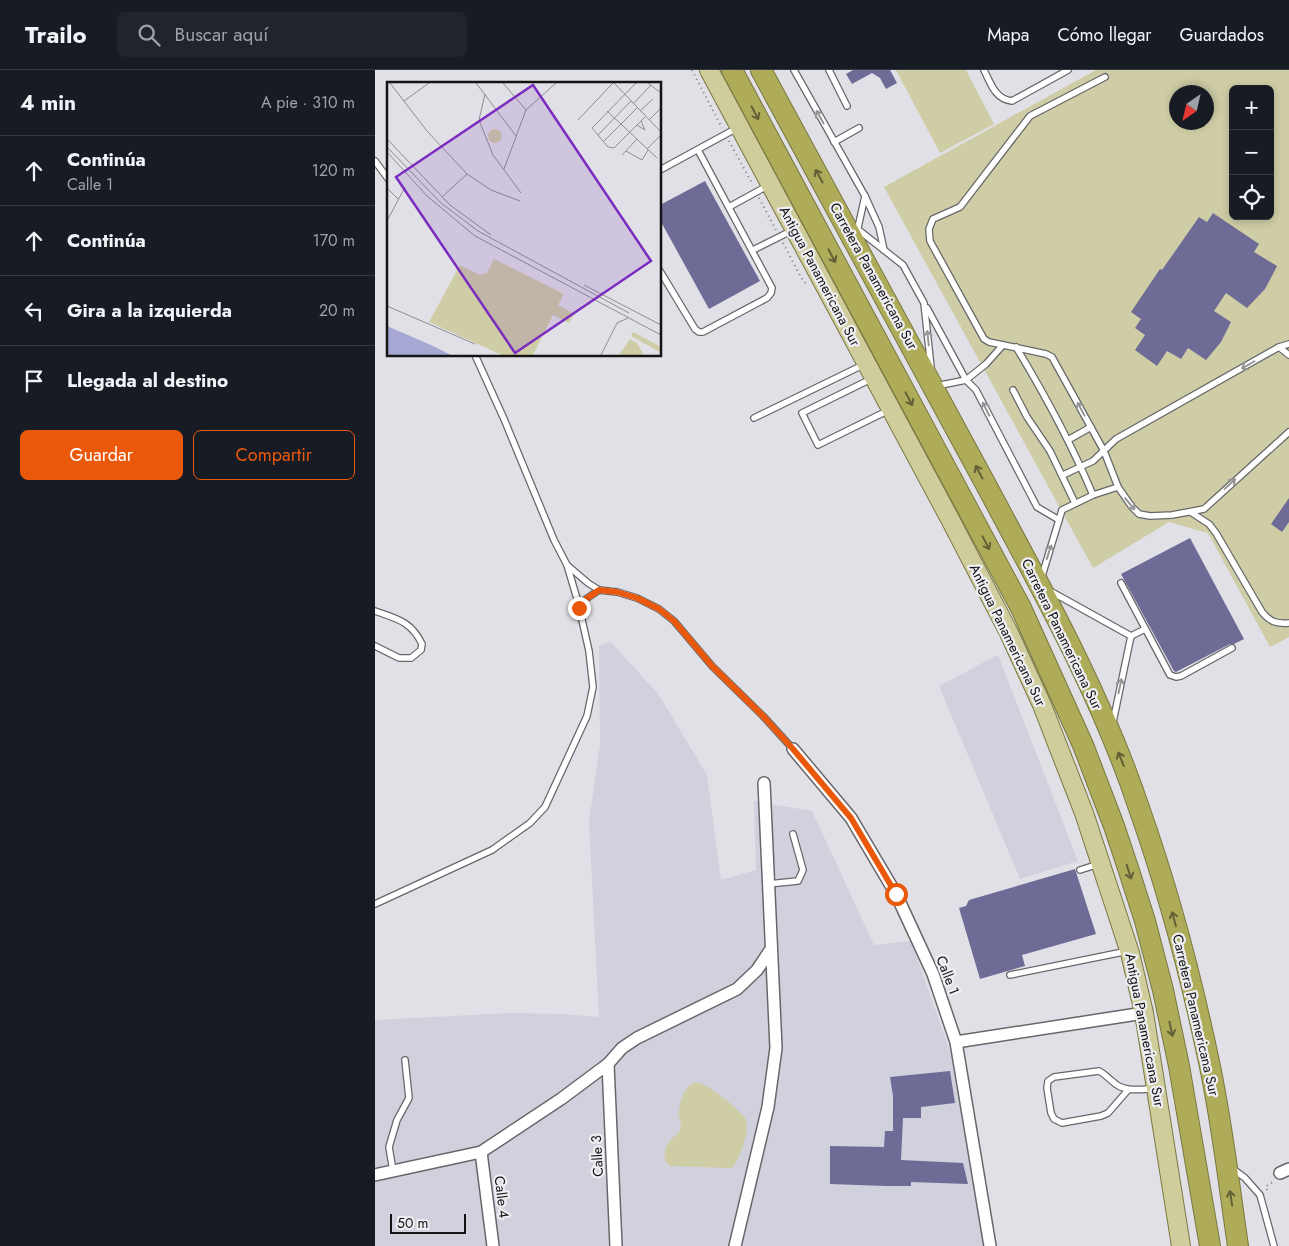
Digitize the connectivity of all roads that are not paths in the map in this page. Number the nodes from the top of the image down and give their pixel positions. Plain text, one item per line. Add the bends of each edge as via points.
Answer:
1 (709, 70) edge
2 (732, 70) edge
3 (761, 70) edge
4 (794, 70) edge
5 (829, 70) edge
6 (984, 70) edge
7 (1068, 70) edge
8 (1105, 77) dead end
9 (847, 106) dead end
10 (740, 127) junction
11 (859, 128) dead end
12 (834, 142) junction
13 (698, 150) junction
14 (375, 161) edge
15 (661, 169) edge
16 (387, 177) edge
17 (771, 184) junction
18 (865, 196) junction
19 (729, 207) junction
20 (795, 229) junction
21 (856, 235) junction
22 (753, 250) junction
23 (884, 250) junction
24 (661, 273) edge
25 (924, 304) junction
26 (1289, 344) edge
27 (1003, 345) junction
28 (1016, 347) junction
29 (1279, 347) junction
30 (1289, 355) edge
31 (475, 356) edge
32 (871, 370) junction
33 (966, 380) junction
34 (933, 386) junction
35 (1013, 390) dead end
36 (891, 409) junction
37 (754, 418) dead end
38 (1091, 427) junction
39 (1289, 432) edge
40 (1068, 440) junction
41 (1104, 452) junction
42 (1081, 467) junction
43 (1063, 475) junction
44 (1118, 487) junction
45 (1093, 494) junction
46 (1075, 503) junction
47 (1192, 512) junction
48 (1059, 520) junction
49 (567, 565) junction
50 (1121, 583) dead end
51 (1039, 584) junction
52 (599, 590) junction
53 (579, 608) junction
54 (375, 611) edge
55 (1289, 623) edge
56 (1145, 629) junction
57 (1131, 636) junction
58 (375, 646) edge
59 (1232, 648) dead end
60 (1110, 734) junction
61 (793, 749) joint
62 (764, 783) dead end
63 (793, 834) dead end
64 (1101, 863) junction
65 (1080, 870) dead end
66 (768, 884) junction
67 (375, 904) edge
68 (771, 949) junction
69 (1130, 950) junction
70 (1010, 975) dead end
71 (1144, 1012) junction
72 (957, 1042) junction
73 (405, 1060) dead end
74 (608, 1064) junction
75 (1157, 1089) junction
76 (1128, 1090) junction
77 (481, 1152) junction
78 (1226, 1164) junction
79 (393, 1171) junction
80 (375, 1175) edge
81 (493, 1246) edge
82 (616, 1246) edge
83 (735, 1246) edge
84 (990, 1246) edge
85 (1181, 1246) edge
86 (1210, 1246) edge
87 (1238, 1246) edge
88 (1274, 1246) edge

1 - 10 main road, Antigua Panamericana Sur
2 -> 86 highway, Carretera Panamericana Sur via 1021,608 1083,744 1126,862 1163,990
21 -> 3 highway, Carretera Panamericana Sur via 841,216
12 -> 4 lane
5 - 9 lane
6 - 7 lane via 997,94 1013,102
8 - 27 lane via 1030,116 960,207 933,219 929,229 930,241 985,339
10 - 13 lane
10 - 17 main road, Antigua Panamericana Sur
11 - 12 lane
12 - 18 lane
13 - 15 lane
13 - 19 lane
14 - 16 lane
17 - 19 lane
17 - 20 main road, Antigua Panamericana Sur
18 - 21 lane
18 - 23 lane via 879,227
19 - 22 lane
20 - 22 lane
20 - 32 main road, Antigua Panamericana Sur
21 - 23 lane
21 - 34 highway, Carretera Panamericana Sur
22 - 24 lane via 772,288 771,294 703,332 695,329
23 - 25 lane via 903,265
25 - 33 lane
34 -> 25 lane
26 - 29 lane
27 - 28 lane
27 - 33 lane
38 -> 28 lane via 1052,358
28 - 40 lane
29 - 30 lane
29 -> 41 lane via 1115,439
31 - 49 lane
32 - 36 main road, Antigua Panamericana Sur
32 - 36 lane via 802,413 818,445
32 - 37 lane
33 - 34 lane
48 -> 33 lane via 1037,507 976,390
51 -> 34 highway, Carretera Panamericana Sur
35 - 43 lane
36 - 64 main road, Antigua Panamericana Sur via 1013,642 1042,705
38 - 40 lane
38 - 41 lane
47 -> 39 lane via 1204,509
40 - 42 lane
41 - 42 lane
41 - 44 lane
42 - 43 lane
42 - 45 lane
43 - 46 lane
44 - 45 lane
44 -> 47 lane via 1139,514 1173,516
45 - 46 lane
46 - 48 lane via 1062,510
47 - 55 lane via 1216,533 1267,618 1274,623
51 -> 48 lane
49 - 52 lane
49 - 53 lane
50 - 56 lane
51 - 57 lane
51 - 60 highway, Carretera Panamericana Sur
52 - 53 lane
52 - 61 lane via 637,598 674,621 712,666
53 - 67 lane via 593,687 587,716 545,807 530,823 492,850
54 - 58 lane via 400,619 411,627 422,644 421,650 411,658 399,658
56 - 57 lane
56 - 59 lane via 1170,675 1176,677
60 -> 57 lane
78 -> 60 highway, Carretera Panamericana Sur via 1209,1063 1174,917 1139,805
61 - 72 street, Calle 1 via 851,818 896,894 933,974
62 - 66 street
63 - 66 lane via 803,870 801,876 798,881
64 - 65 lane
64 - 69 main road, Antigua Panamericana Sur
66 - 68 street
68 - 74 street via 757,970 737,989 637,1038 622,1048
68 - 83 street via 777,1048 768,1107
69 - 70 lane
69 - 71 main road, Antigua Panamericana Sur
71 - 72 street
71 - 75 main road, Antigua Panamericana Sur
72 - 84 street, Calle 1
73 - 79 lane via 409,1098 397,1120 389,1147
74 - 77 street
74 - 82 street, Calle 3
75 - 76 lane
75 - 85 main road, Antigua Panamericana Sur
76 - 76 lane via 1099,1071 1054,1077 1048,1081 1047,1088 1051,1113 1062,1123 1101,1116
77 - 79 street
77 - 81 street, Calle 4
87 -> 78 highway, Carretera Panamericana Sur
78 - 88 lane via 1260,1194
79 - 80 street

